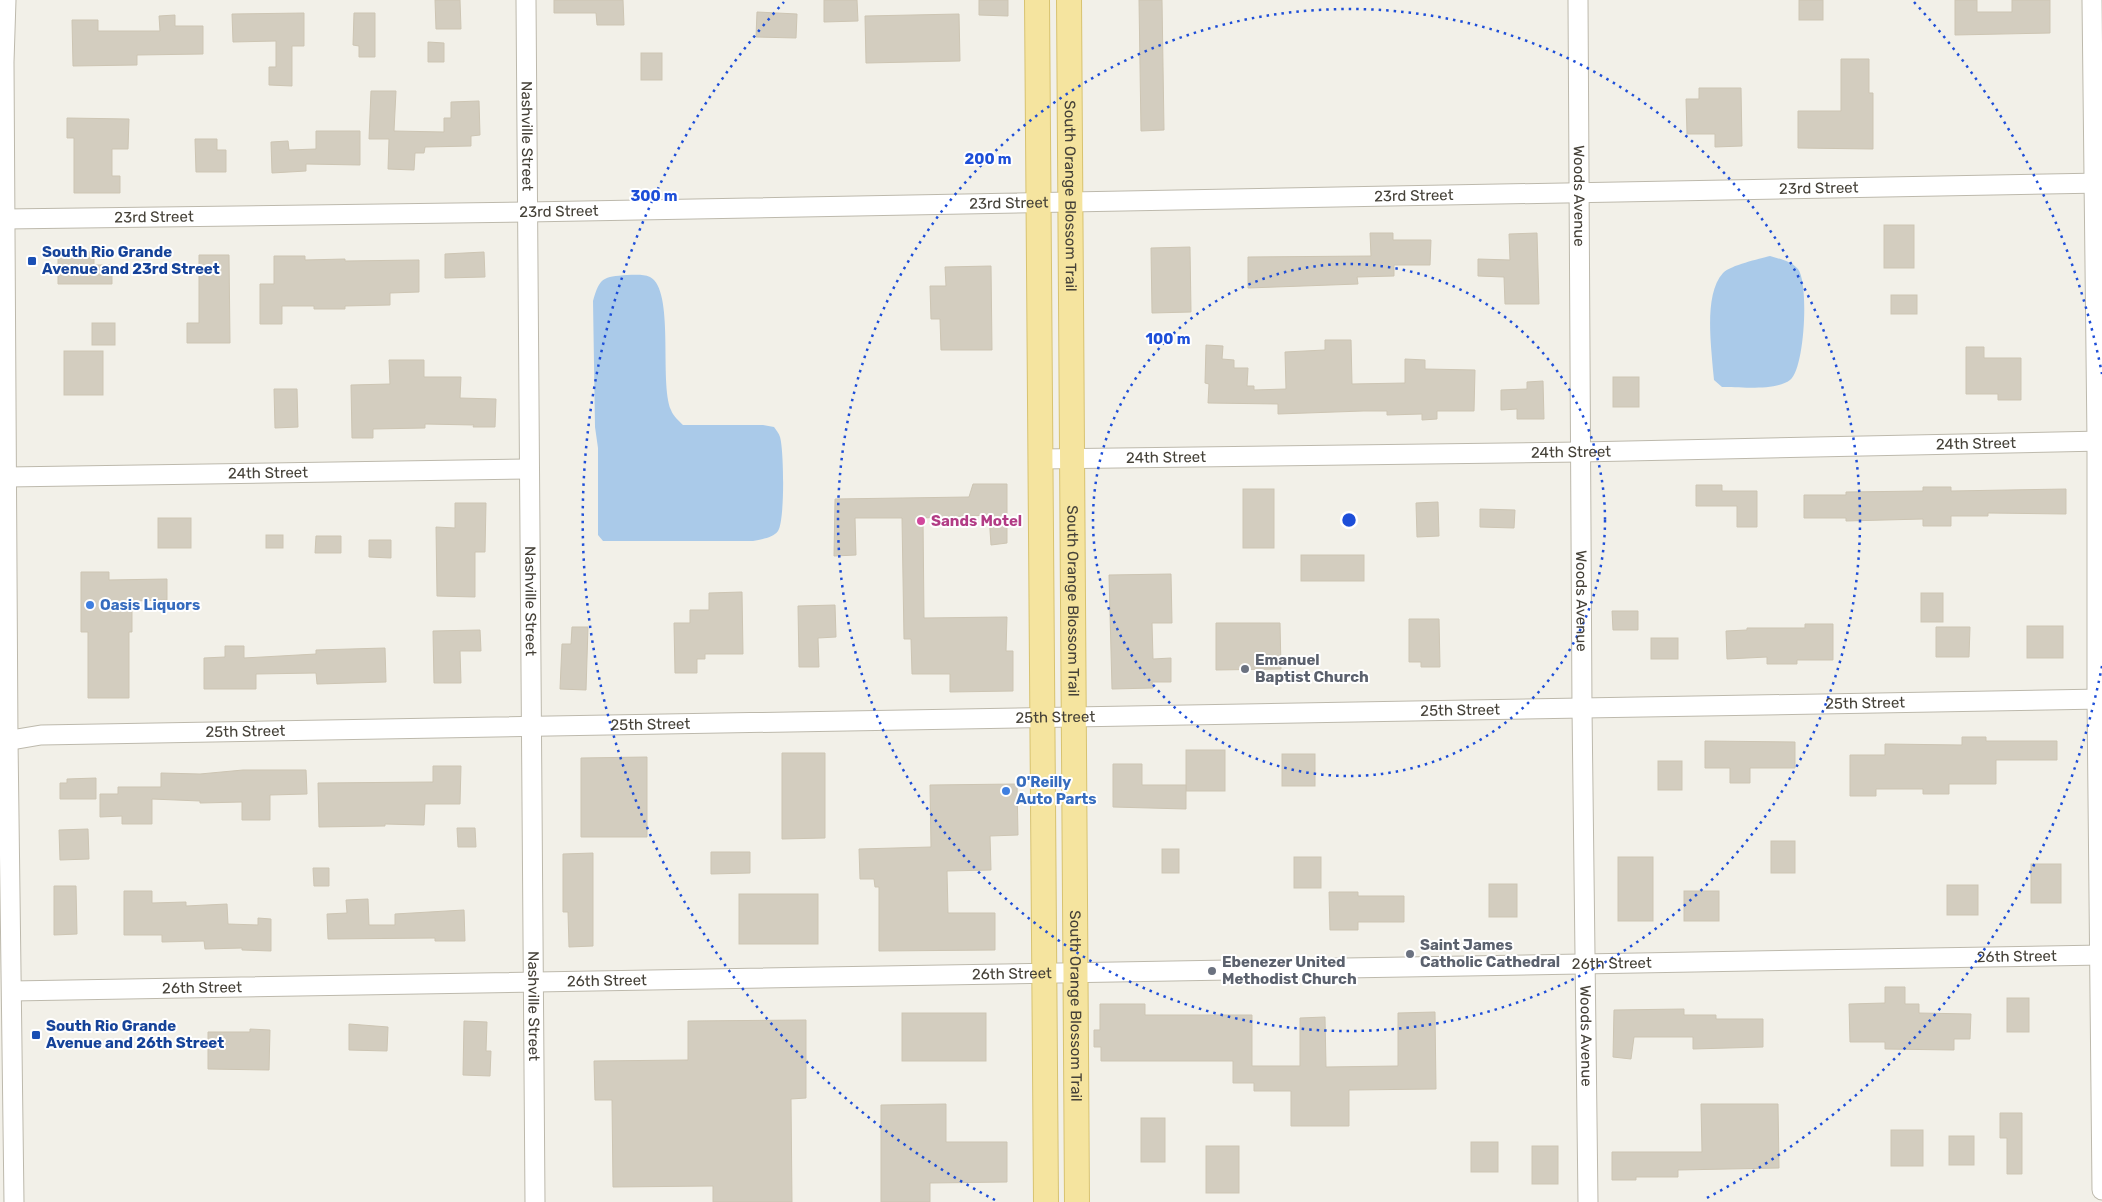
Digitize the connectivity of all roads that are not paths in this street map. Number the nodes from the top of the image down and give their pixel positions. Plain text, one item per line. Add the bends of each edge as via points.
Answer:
1 (6, 0) edge
2 (526, 0) edge
3 (1037, 0) edge
4 (1069, 0) edge
5 (1578, 0) edge
6 (2092, 0) edge
7 (2098, 183) edge
8 (1578, 194) junction
9 (1071, 201) junction
10 (1038, 202) junction
11 (527, 212) junction
12 (5, 219) junction
13 (2100, 441) edge
14 (1581, 452) junction
15 (1041, 459) junction
16 (1072, 459) junction
17 (529, 469) junction
18 (7, 477) junction
19 (4, 542) edge
20 (2099, 699) edge
21 (1582, 708) junction
22 (1042, 716) junction
23 (1074, 716) junction
24 (530, 726) junction
25 (4, 741) edge
26 (6, 952) edge
27 (2101, 955) edge
28 (1586, 964) junction
29 (1044, 972) junction
30 (1074, 972) junction
31 (534, 984) junction
32 (12, 991) junction
33 (7, 1159) edge
34 (2102, 1190) edge
35 (14, 1202) edge
36 (535, 1202) edge
37 (1046, 1202) edge
38 (1077, 1202) edge
39 (1588, 1202) edge

1 - 12 street
2 - 11 street, Nashville Street
3 - 10 main road, South Orange Blossom Trail
4 - 9 main road, South Orange Blossom Trail
5 - 8 street, Woods Avenue
6 - 7 street
7 - 8 street, 23rd Street
7 - 13 street
8 - 9 street, 23rd Street
8 - 14 street, Woods Avenue
9 - 10 street, 23rd Street
9 - 16 main road, South Orange Blossom Trail
10 - 11 street, 23rd Street
10 - 15 main road, South Orange Blossom Trail
11 - 12 street, 23rd Street
11 - 17 street, Nashville Street
12 - 18 street
13 - 14 street, 24th Street
13 - 20 street
14 - 16 street, 24th Street
14 - 21 street, Woods Avenue
15 - 16 street, 24th Street
15 - 22 main road, South Orange Blossom Trail
16 - 23 main road, South Orange Blossom Trail
17 - 18 street, 24th Street
17 - 24 street, Nashville Street
18 - 19 street
19 - 25 street
20 - 21 street, 25th Street
20 - 27 street
21 - 23 street, 25th Street
21 - 28 street, Woods Avenue
22 - 23 street, 25th Street
22 - 24 street, 25th Street
22 - 29 main road, South Orange Blossom Trail
23 - 30 main road, South Orange Blossom Trail
24 - 25 street, 25th Street via 41,735
24 - 31 street, Nashville Street
25 - 26 street
26 - 32 street
27 - 28 street, 26th Street
27 - 34 street
28 - 30 street, 26th Street
28 - 39 street, Woods Avenue
29 - 30 street, 26th Street
29 - 31 street, 26th Street
29 - 37 main road, South Orange Blossom Trail
30 - 38 main road, South Orange Blossom Trail
31 - 32 street, 26th Street
31 - 36 street, Nashville Street
32 - 33 street
33 - 35 street

